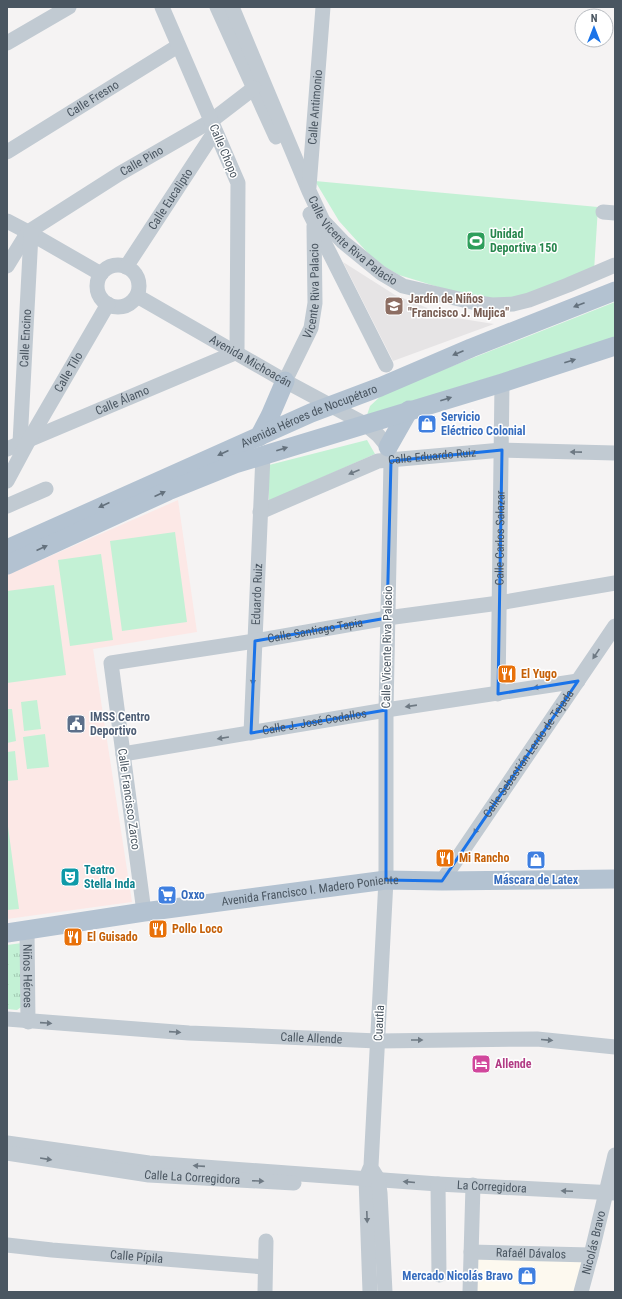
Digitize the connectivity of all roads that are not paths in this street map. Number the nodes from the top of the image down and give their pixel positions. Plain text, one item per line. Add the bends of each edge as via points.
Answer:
1 (69, 7) edge
2 (162, 7) edge
3 (217, 7) edge
4 (232, 7) edge
5 (322, 7) edge
6 (7, 43) edge
7 (178, 46) junction
8 (254, 88) junction
9 (213, 126) junction
10 (7, 152) edge
11 (308, 190) junction
12 (307, 207) junction
13 (7, 221) edge
14 (314, 223) junction
15 (29, 233) junction
16 (615, 265) edge
17 (7, 266) edge
18 (126, 267) junction
19 (101, 274) junction
20 (615, 291) edge
21 (137, 296) junction
22 (108, 304) junction
23 (615, 346) edge
24 (236, 352) junction
25 (386, 365) dead end
26 (285, 381) junction
27 (502, 383) junction
28 (380, 387) junction
29 (332, 405) junction
30 (409, 410) junction
31 (365, 424) junction
32 (310, 441) junction
33 (19, 444) edge
34 (261, 446) junction
35 (502, 450) junction
36 (615, 453) edge
37 (389, 454) junction
38 (7, 481) edge
39 (46, 489) dead end
40 (7, 506) edge
41 (260, 512) junction
42 (7, 548) edge
43 (7, 565) edge
44 (615, 583) edge
45 (499, 602) junction
46 (387, 618) junction
47 (615, 626) edge
48 (255, 640) junction
49 (111, 662) joint
50 (578, 681) junction
51 (498, 694) junction
52 (386, 710) junction
53 (251, 733) junction
54 (123, 754) junction
55 (615, 879) edge
56 (386, 880) junction
57 (442, 881) junction
58 (144, 912) junction
59 (27, 930) junction
60 (7, 933) edge
61 (7, 1020) edge
62 (28, 1022) junction
63 (378, 1041) junction
64 (615, 1047) edge
65 (7, 1143) edge
66 (7, 1153) edge
67 (615, 1155) edge
68 (372, 1179) junction
69 (438, 1184) junction
70 (473, 1185) junction
71 (610, 1193) edge
72 (266, 1241) dead end
73 (7, 1245) edge
74 (471, 1252) junction
75 (591, 1255) junction
76 (266, 1266) junction
77 (439, 1275) dead end
78 (266, 1292) edge
79 (370, 1292) edge
80 (385, 1292) edge
81 (470, 1292) edge
82 (581, 1292) edge

1 - 6 street
2 - 7 street, Calle Chopo
3 - 8 street, Vicente Riva Palacio
4 - 11 street, Calle Vicente Riva Palacio
5 - 11 street, Calle Antimonio
7 - 9 street, Calle Chopo
7 - 10 street, Calle Fresno
8 - 9 street, Calle Pino
8 - 12 street, Vicente Riva Palacio
9 - 15 street, Calle Pino via 119,174
9 - 18 street, Calle Eucalipto
9 - 24 street, Calle Chopo via 238,183
11 - 12 street, Calle Antimonio
11 - 16 street, Calle Vicente Riva Palacio via 323,221 343,242 381,274 403,286 472,302 492,305 513,304 556,290
12 - 14 street, Vicente Riva Palacio
13 - 15 street
14 - 25 street, Calle Vicente Riva Palacio
14 - 26 street, Vicente Riva Palacio via 315,303 311,328
15 - 17 street
15 - 19 street
15 - 33 street, Calle Encino
18 - 19 street via 113,266
18 - 21 street via 137,276
19 - 22 street via 98,281 99,294
20 -> 28 main road, Avenida Héroes de Nocupétaro
21 - 22 street via 121,307
21 - 24 street, Avenida Michoacán
22 - 33 street, Calle Tilo
27 -> 23 main road, Avenida Héroes de Nocupétaro
24 - 26 street, Avenida Michoacán
24 - 33 street, Calle Álamo
26 - 29 street, Avenida Michoacán
26 - 34 main road
30 -> 27 main road, Avenida Héroes de Nocupétaro
27 - 35 street, Calle Carlos Salazar
28 - 29 main road, Avenida Héroes de Nocupétaro
28 - 31 main road via 366,406
29 - 31 street, Avenida Michoacán
29 - 32 main road
29 - 34 main road, Avenida Héroes de Nocupétaro via 311,413
30 - 31 main road, Avenida Héroes de Nocupétaro
30 - 37 main road
31 - 32 main road, Avenida Héroes de Nocupétaro
31 - 37 street via 378,435
34 -> 32 main road, Avenida Héroes de Nocupétaro
33 - 38 street, Calle Tilo
34 - 41 street, Eduardo Ruiz
34 -> 42 main road, Avenida Héroes de Nocupétaro
43 -> 34 main road, Avenida Héroes de Nocupétaro via 168,491 235,464
36 -> 35 street, Calle Eduardo Ruiz
35 - 37 street, Calle Eduardo Ruiz
35 - 45 street, Calle Carlos Salazar
37 -> 41 street, Calle Eduardo Ruiz
37 - 46 street, Calle Vicente Riva Palacio
39 - 40 street
41 - 48 street, Eduardo Ruiz
44 - 45 street, Calle Santiago Tapia
45 - 46 street, Calle Santiago Tapia
45 - 51 street, Calle Carlos Salazar
46 - 48 street, Calle Santiago Tapia
46 - 52 street, Calle Vicente Riva Palacio
47 -> 50 street, Calle Sebastián Lerdo de Tejada
48 - 49 street, Calle Santiago Tapia
48 -> 53 street, Eduardo Ruiz
49 - 54 street, Calle Francisco Zarco
50 -> 51 street, Calle J. José Codallos
50 -> 57 street, Calle Sebastián Lerdo de Tejada
51 -> 52 street, Calle J. José Codallos
52 - 53 street, Calle J. José Codallos
52 - 56 street, Calle Vicente Riva Palacio
53 -> 54 street, Calle J. José Codallos
54 - 58 street, Calle Francisco Zarco
55 - 57 main road, Avenida Francisco I. Madero Poniente
56 - 57 main road, Avenida Francisco I. Madero Poniente
56 - 58 main road, Avenida Francisco I. Madero Poniente
56 - 63 street, Cuautla
58 - 59 main road, Avenida Francisco I. Madero Poniente
59 - 60 main road, Avenida Francisco I. Madero Poniente
59 - 62 street, Niños Héroes
61 - 62 street, Calle Allende
62 -> 63 street, Calle Allende via 189,1033
63 -> 64 street, Calle Allende via 537,1040
63 - 68 street, Cuautla
68 -> 65 street, Calle La Corregidora via 149,1163
66 -> 68 street, Calle La Corregidora via 149,1175 343,1186
67 - 71 street, Nicolás Bravo
69 -> 68 street, La Corregidora
68 -> 79 street, Cuautla
68 - 80 street, Cuautla via 380,1193
69 - 70 street, La Corregidora
69 - 77 street
71 -> 70 street, La Corregidora
70 - 74 street
71 - 75 street, Nicolás Bravo
72 - 76 street
73 - 76 street, Calle Pípila
74 - 75 street, Rafaél Dávalos
74 - 81 street
75 - 82 street, Nicolás Bravo
76 - 78 street

